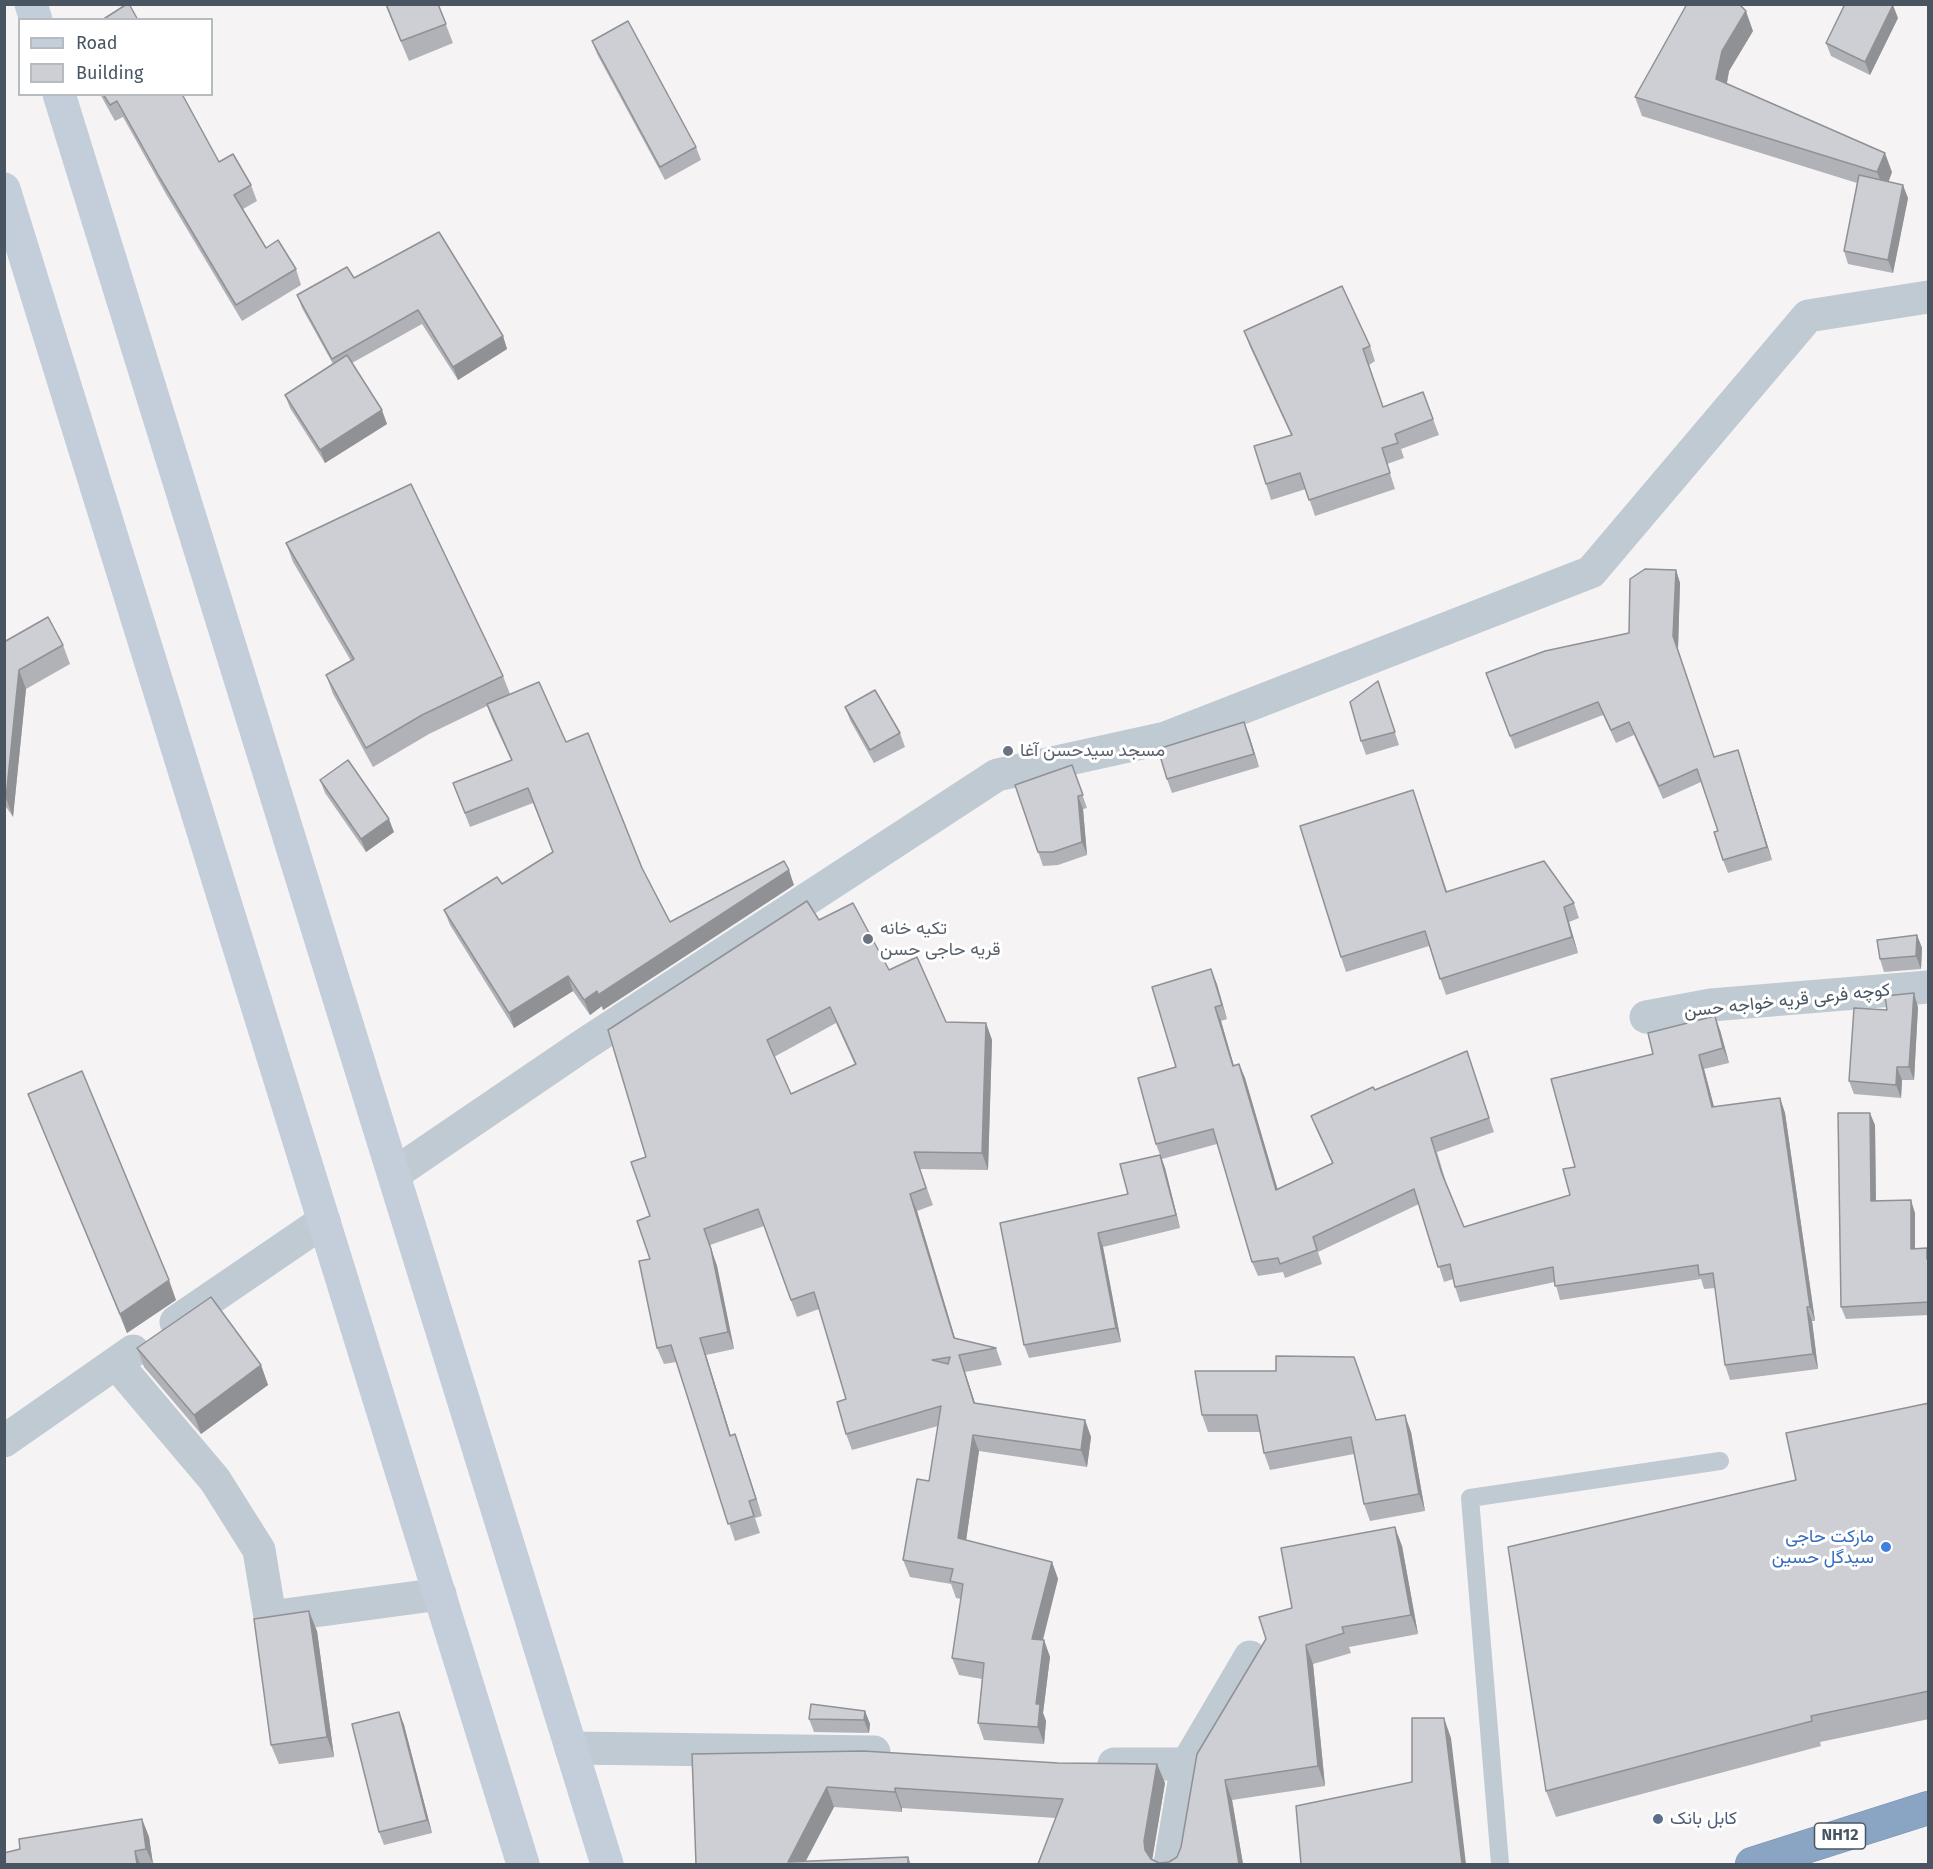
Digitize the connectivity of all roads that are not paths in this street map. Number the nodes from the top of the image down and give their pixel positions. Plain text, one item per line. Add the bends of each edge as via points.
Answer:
1 (60, 96) edge
2 (4, 189) edge
3 (1929, 297) edge
4 (1929, 987) edge
5 (1646, 1017) dead end
6 (394, 1174) junction
7 (324, 1221) junction
8 (116, 1363) junction
9 (4, 1441) edge
10 (1720, 1461) dead end
11 (440, 1594) junction
12 (1250, 1658) dead end
13 (571, 1748) junction
14 (905, 1754) edge
15 (1088, 1764) edge
16 (1187, 1764) junction
17 (1929, 1808) edge
18 (523, 1864) edge
19 (607, 1864) edge
20 (1170, 1864) edge
21 (1500, 1864) edge
22 (1752, 1864) edge

1 - 6 street
2 - 7 street
3 - 6 street via 1808,316 1591,572 1165,738 997,775
4 - 5 street, کوچه فرعی قریه خواجه حسن via 1712,1005
6 - 13 street
7 - 8 street
7 - 11 street
8 - 9 street
8 - 11 street via 215,1480 259,1550 270,1617
10 - 21 lane via 1470,1498
11 - 18 street
12 - 16 street
13 - 14 street
13 - 19 street
15 - 16 street
16 - 20 street
17 - 22 highway, NH12

